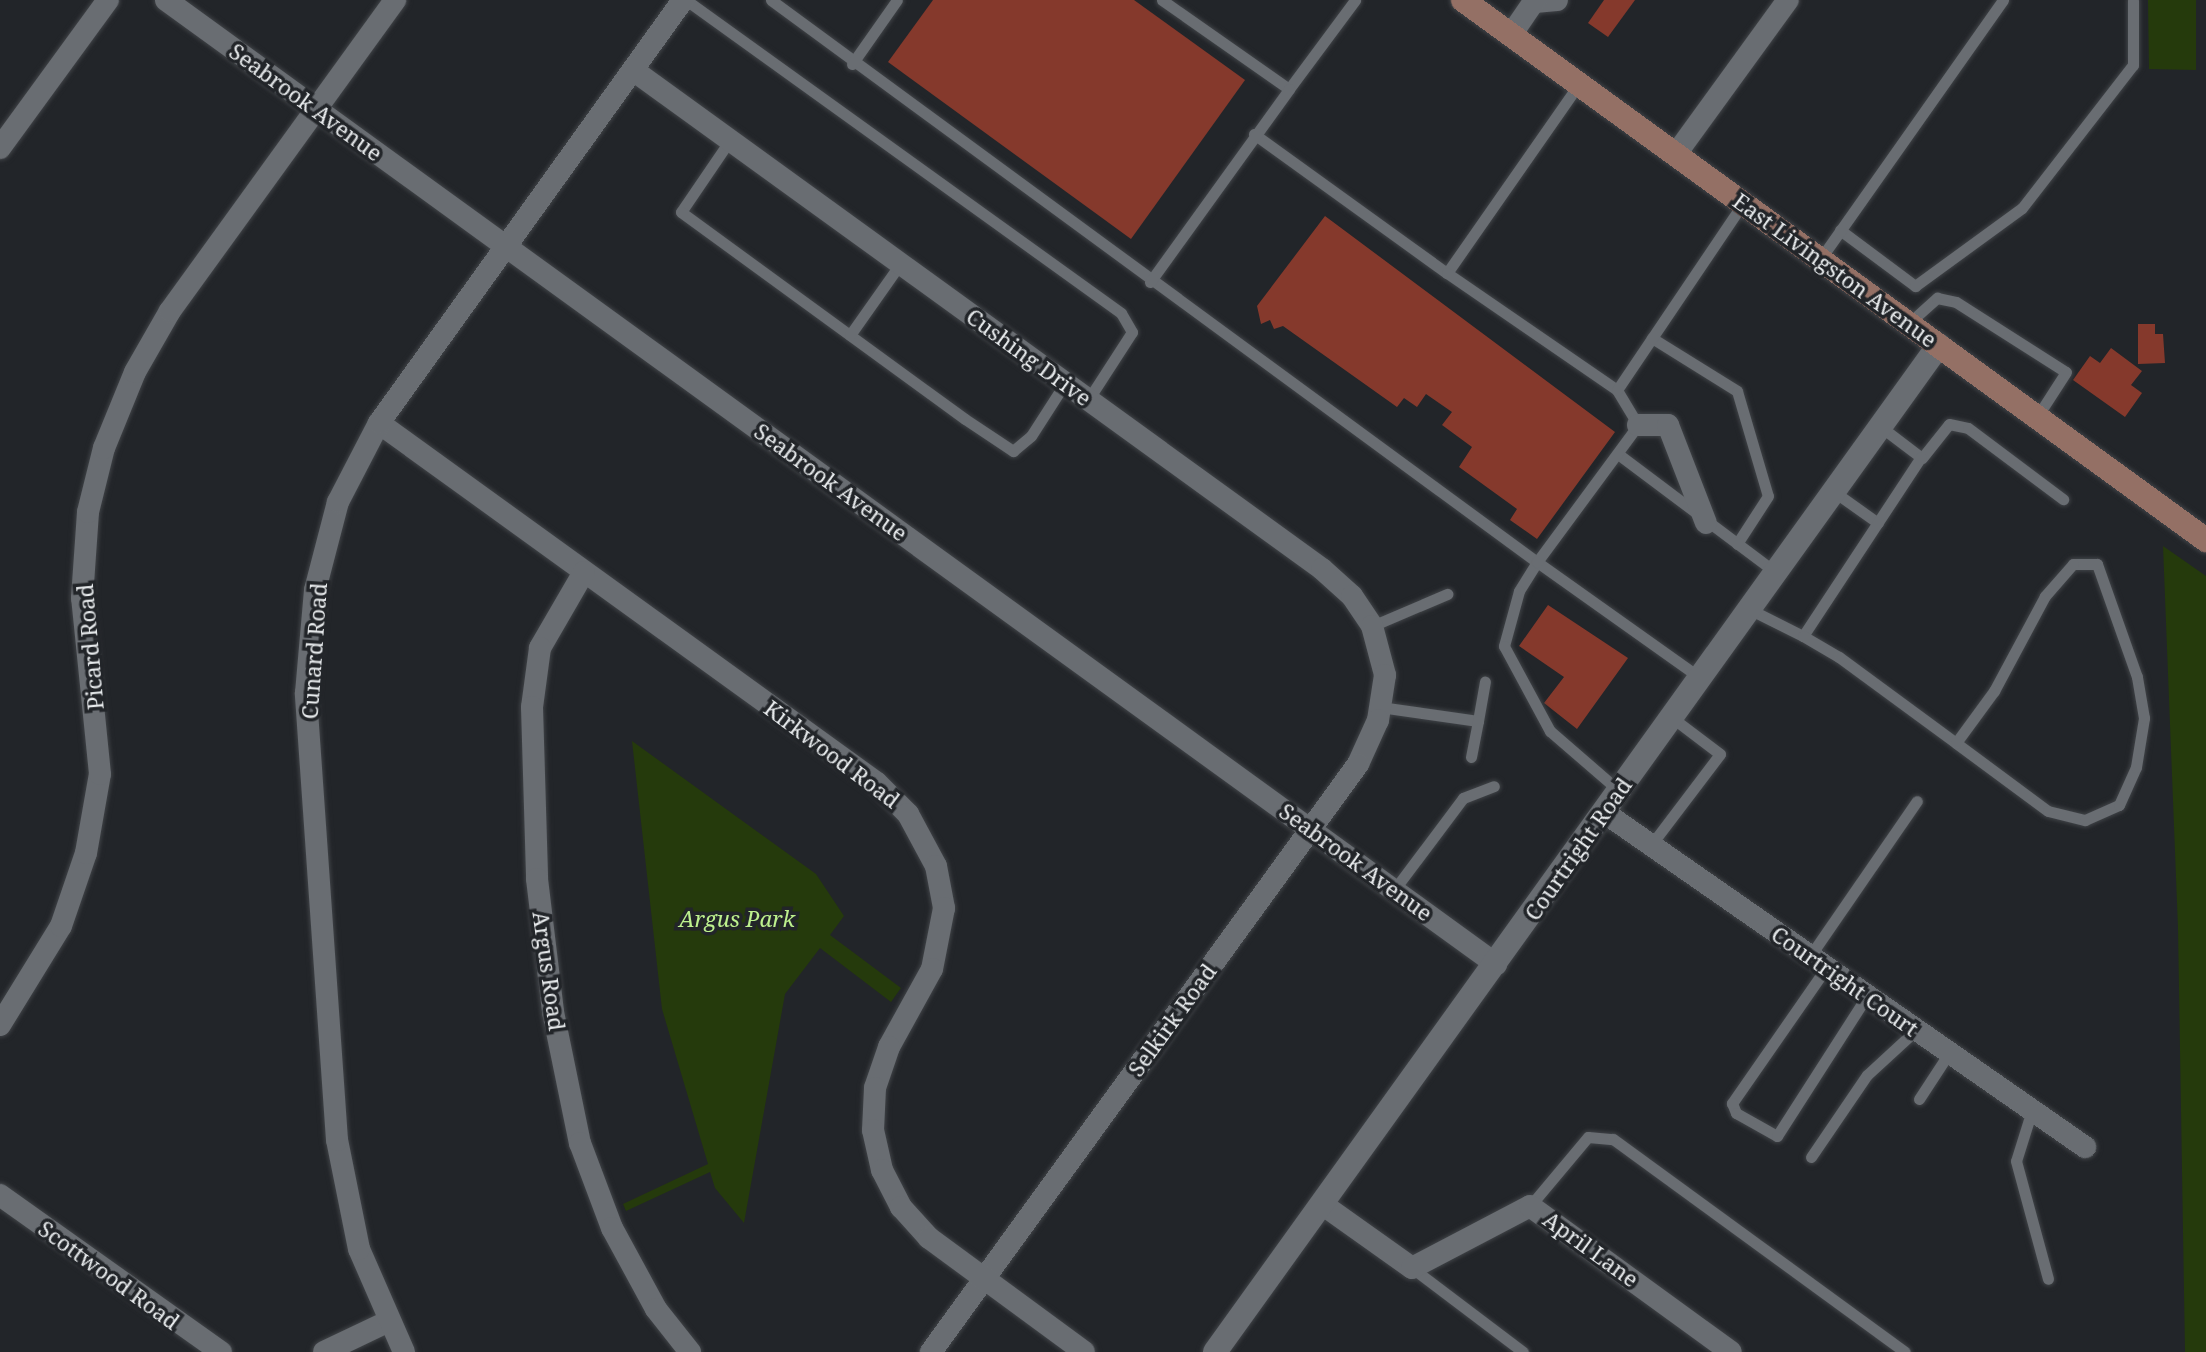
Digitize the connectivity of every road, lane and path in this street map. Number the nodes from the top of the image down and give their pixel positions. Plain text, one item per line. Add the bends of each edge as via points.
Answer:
1 (108, 0) edge
2 (166, 0) edge
3 (395, 0) edge
4 (685, 0) edge
5 (771, 0) edge
6 (897, 0) edge
7 (1162, 0) edge
8 (1355, 0) edge
9 (1463, 0) edge
10 (1788, 0) edge
11 (2003, 0) edge
12 (2133, 0) edge
13 (1542, 1) edge
14 (1511, 35) junction
15 (852, 64) junction
16 (633, 70) junction
17 (1580, 84) junction
18 (1289, 89) junction
19 (317, 109) junction
20 (1254, 134) junction
21 (730, 140) junction
22 (0, 148) edge
23 (1676, 154) junction
24 (1744, 203) junction
25 (1840, 230) junction
26 (506, 245) junction
27 (1821, 258) junction
28 (900, 264) junction
29 (1447, 273) junction
30 (1150, 282) junction
31 (1909, 323) junction
32 (850, 335) junction
33 (1652, 338) junction
34 (1939, 345) junction
35 (1065, 383) junction
36 (1617, 390) junction
37 (1088, 400) junction
38 (2037, 417) junction
39 (379, 423) junction
40 (1638, 425) junction
41 (1880, 426) junction
42 (1618, 454) junction
43 (1921, 457) junction
44 (1833, 491) junction
45 (2063, 499) dead end
46 (1706, 523) junction
47 (1878, 523) junction
48 (2206, 540) edge
49 (1737, 544) junction
50 (1537, 562) junction
51 (584, 572) junction
52 (1775, 572) junction
53 (1447, 594) dead end
54 (1749, 609) junction
55 (1372, 626) junction
56 (1803, 636) junction
57 (1385, 675) joint
58 (1699, 677) junction
59 (1485, 682) dead end
60 (1380, 707) junction
61 (1670, 717) junction
62 (1478, 721) junction
63 (1956, 743) junction
64 (1471, 757) dead end
65 (1494, 786) dead end
66 (1620, 791) junction
67 (1917, 801) dead end
68 (1605, 813) junction
69 (1312, 830) junction
70 (1651, 845) junction
71 (1394, 890) junction
72 (1818, 962) junction
73 (1496, 964) junction
74 (1867, 996) junction
75 (0, 1025) edge
76 (1916, 1030) junction
77 (1949, 1053) junction
78 (1919, 1099) dead end
79 (2032, 1110) junction
80 (2085, 1147) dead end
81 (1811, 1157) dead end
82 (0, 1195) edge
83 (1322, 1204) junction
84 (1530, 1206) junction
85 (1412, 1268) junction
86 (2048, 1279) dead end
87 (985, 1280) junction
88 (387, 1322) junction
89 (221, 1352) edge
90 (324, 1352) edge
91 (404, 1352) edge
92 (690, 1352) edge
93 (931, 1352) edge
94 (1084, 1352) edge
95 (1215, 1352) edge
96 (1523, 1352) edge
97 (1731, 1352) edge
98 (1905, 1352) edge

1 - 22 street
2 - 19 street, Seabrook Avenue
3 - 19 street, Picard Road
4 - 16 street, Cunard Road
4 - 37 lane via 1121,313 1132,332
5 - 15 lane
6 - 15 lane
7 - 18 lane
8 - 18 lane
9 - 14 main road, East Livingston Avenue
10 - 23 street
11 - 25 lane
12 - 25 lane via 2133,65 2022,208 1915,286
13 - 14 street
14 - 17 main road, East Livingston Avenue
15 - 30 lane
16 - 21 street, Cushing Drive
16 - 26 street, Cunard Road
17 - 23 main road, East Livingston Avenue
17 - 29 lane
18 - 20 lane
19 - 26 street, Seabrook Avenue
19 - 75 street, Picard Road via 170,311 135,372 104,448 88,512 82,598 100,774 86,853 61,926
20 - 29 lane
20 - 30 lane
21 - 28 street, Cushing Drive
21 - 32 lane via 681,212
23 - 24 main road, East Livingston Avenue
24 - 27 main road, East Livingston Avenue
24 - 33 lane
25 - 27 lane
26 - 39 street, Cunard Road
26 - 69 street, Seabrook Avenue
27 - 31 main road, East Livingston Avenue
28 - 32 lane
28 - 35 street, Cushing Drive
29 - 36 lane
30 - 50 lane
31 - 34 main road, East Livingston Avenue
31 - 38 lane via 1937,298 1956,302 2066,372
32 - 35 lane via 1013,451 1031,436
33 - 36 lane
33 - 49 lane via 1737,391 1768,496
34 - 38 main road, East Livingston Avenue
34 - 41 street, Courtright Road
35 - 37 street, Cushing Drive
36 - 40 lane
37 - 55 street, Cushing Drive via 1322,569 1352,596
38 - 48 main road, East Livingston Avenue
39 - 51 street, Kirkwood Road
39 - 88 street, Cunard Road via 338,502 315,590 306,693 337,1140 359,1249
40 - 42 lane
40 - 46 street via 1668,425
41 - 43 lane
41 - 44 street, Courtright Road
42 - 46 lane
42 - 50 lane
43 - 45 lane via 1949,424 1968,428
43 - 47 lane
44 - 47 lane
44 - 52 street, Courtright Road
46 - 49 lane
47 - 56 lane
49 - 52 lane
50 - 58 lane
50 - 66 lane via 1519,591 1504,646 1550,731
51 - 87 street, Kirkwood Road via 877,783 920,830 942,887 942,930 932,969 889,1047 875,1088 873,1130 882,1170 901,1207 929,1238
51 - 92 street, Argus Road via 540,648 532,707 537,879 553,1012 580,1143 612,1228 656,1309
52 - 54 street, Courtright Road
53 - 55 lane
54 - 56 lane
54 - 58 street, Courtright Road
55 - 57 street, Cushing Drive
56 - 63 lane
57 - 60 street, Selkirk Road
58 - 61 street, Courtright Road
59 - 62 lane
60 - 62 lane
60 - 69 street, Selkirk Road via 1358,764
61 - 66 street, Courtright Road
61 - 70 lane via 1720,754
62 - 64 lane
63 - 63 lane via 2048,811 2085,820 2119,805 2136,767 2144,718 2137,677 2097,564 2073,564 2045,596 1994,691
65 - 71 lane via 1463,798
66 - 68 street, Courtright Road
67 - 72 lane
68 - 70 street, Courtright Court
68 - 73 street, Courtright Road
69 - 71 street, Seabrook Avenue
69 - 87 street, Selkirk Road
70 - 72 street, Courtright Court
71 - 73 street, Seabrook Avenue
72 - 74 street, Courtright Court
72 - 74 lane via 1790,1018 1732,1107 1772,1137
73 - 83 street, Courtright Road
74 - 76 street, Courtright Court
76 - 77 street, Courtright Court
76 - 81 lane via 1867,1075
77 - 78 lane
77 - 79 street, Courtright Court
79 - 80 street, Courtright Court
79 - 86 lane via 2016,1161
82 - 89 street, Scottwood Road
83 - 85 street
83 - 95 street, Courtright Road
84 - 85 street, April Lane
84 - 97 street, April Lane
84 - 98 lane via 1588,1137 1613,1139
85 - 96 lane
87 - 93 street, Selkirk Road
87 - 94 street, Kirkwood Road
88 - 90 street
88 - 91 street, Cunard Road

